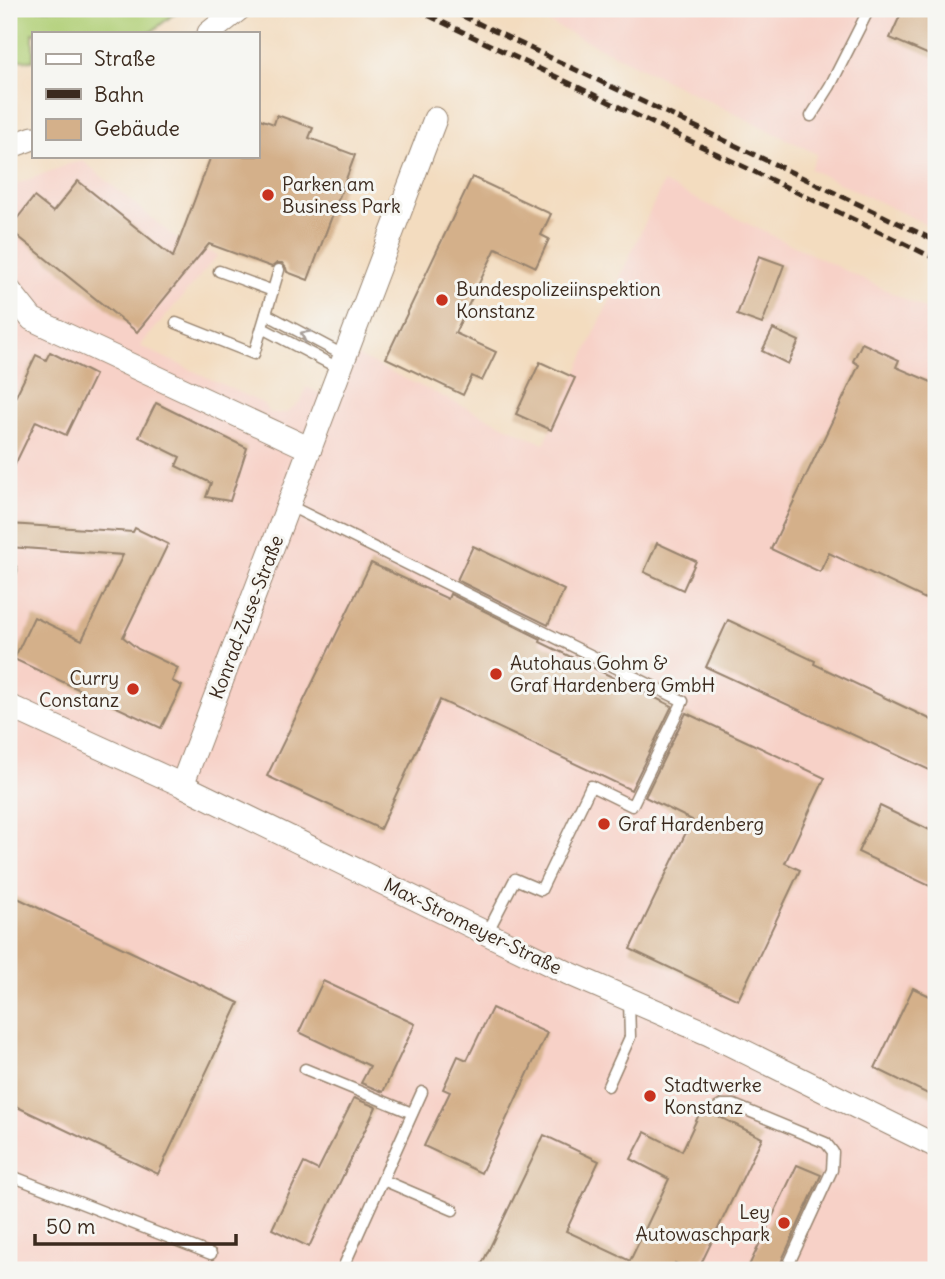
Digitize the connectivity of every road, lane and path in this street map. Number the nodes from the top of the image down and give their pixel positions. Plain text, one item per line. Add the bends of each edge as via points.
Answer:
1 (239, 9) edge
2 (869, 9) edge
3 (210, 32) edge
4 (811, 116) dead end
5 (435, 119) dead end
6 (32, 138) edge
7 (9, 147) edge
8 (279, 270) dead end
9 (219, 271) dead end
10 (9, 289) edge
11 (273, 291) junction
12 (266, 314) junction
13 (176, 323) dead end
14 (262, 328) junction
15 (342, 362) junction
16 (310, 449) junction
17 (288, 505) junction
18 (9, 706) edge
19 (182, 785) junction
20 (487, 933) junction
21 (629, 1000) junction
22 (305, 1069) dead end
23 (608, 1086) dead end
24 (422, 1092) dead end
25 (717, 1108) dead end
26 (412, 1113) junction
27 (936, 1146) edge
28 (9, 1175) edge
29 (383, 1180) junction
30 (453, 1210) dead end
31 (211, 1254) dead end
32 (342, 1270) edge
33 (786, 1270) edge

1 - 3 street
2 - 4 lane
5 - 15 street, Konrad-Zuse-Straße
6 - 7 street
8 - 11 lane
9 - 11 lane
10 - 16 street via 32,319
11 - 12 lane
12 - 14 lane
15 -> 12 lane
13 - 14 lane via 254,354
14 - 15 lane
15 - 16 street, Konrad-Zuse-Straße
16 - 17 street, Konrad-Zuse-Straße
17 - 19 street, Konrad-Zuse-Straße
17 - 20 lane via 683,701 632,806 591,786 541,890 515,879
18 - 19 street, Max-Stromeyer-Straße
19 - 20 street, Max-Stromeyer-Straße
20 - 21 street, Max-Stromeyer-Straße
21 - 23 lane via 630,1037
21 - 27 street, Max-Stromeyer-Straße via 709,1034
22 - 26 lane
24 - 26 lane
25 - 33 lane via 734,1105 826,1143 833,1152 829,1180
26 - 29 lane
28 - 31 lane
29 - 30 lane
29 - 32 lane

